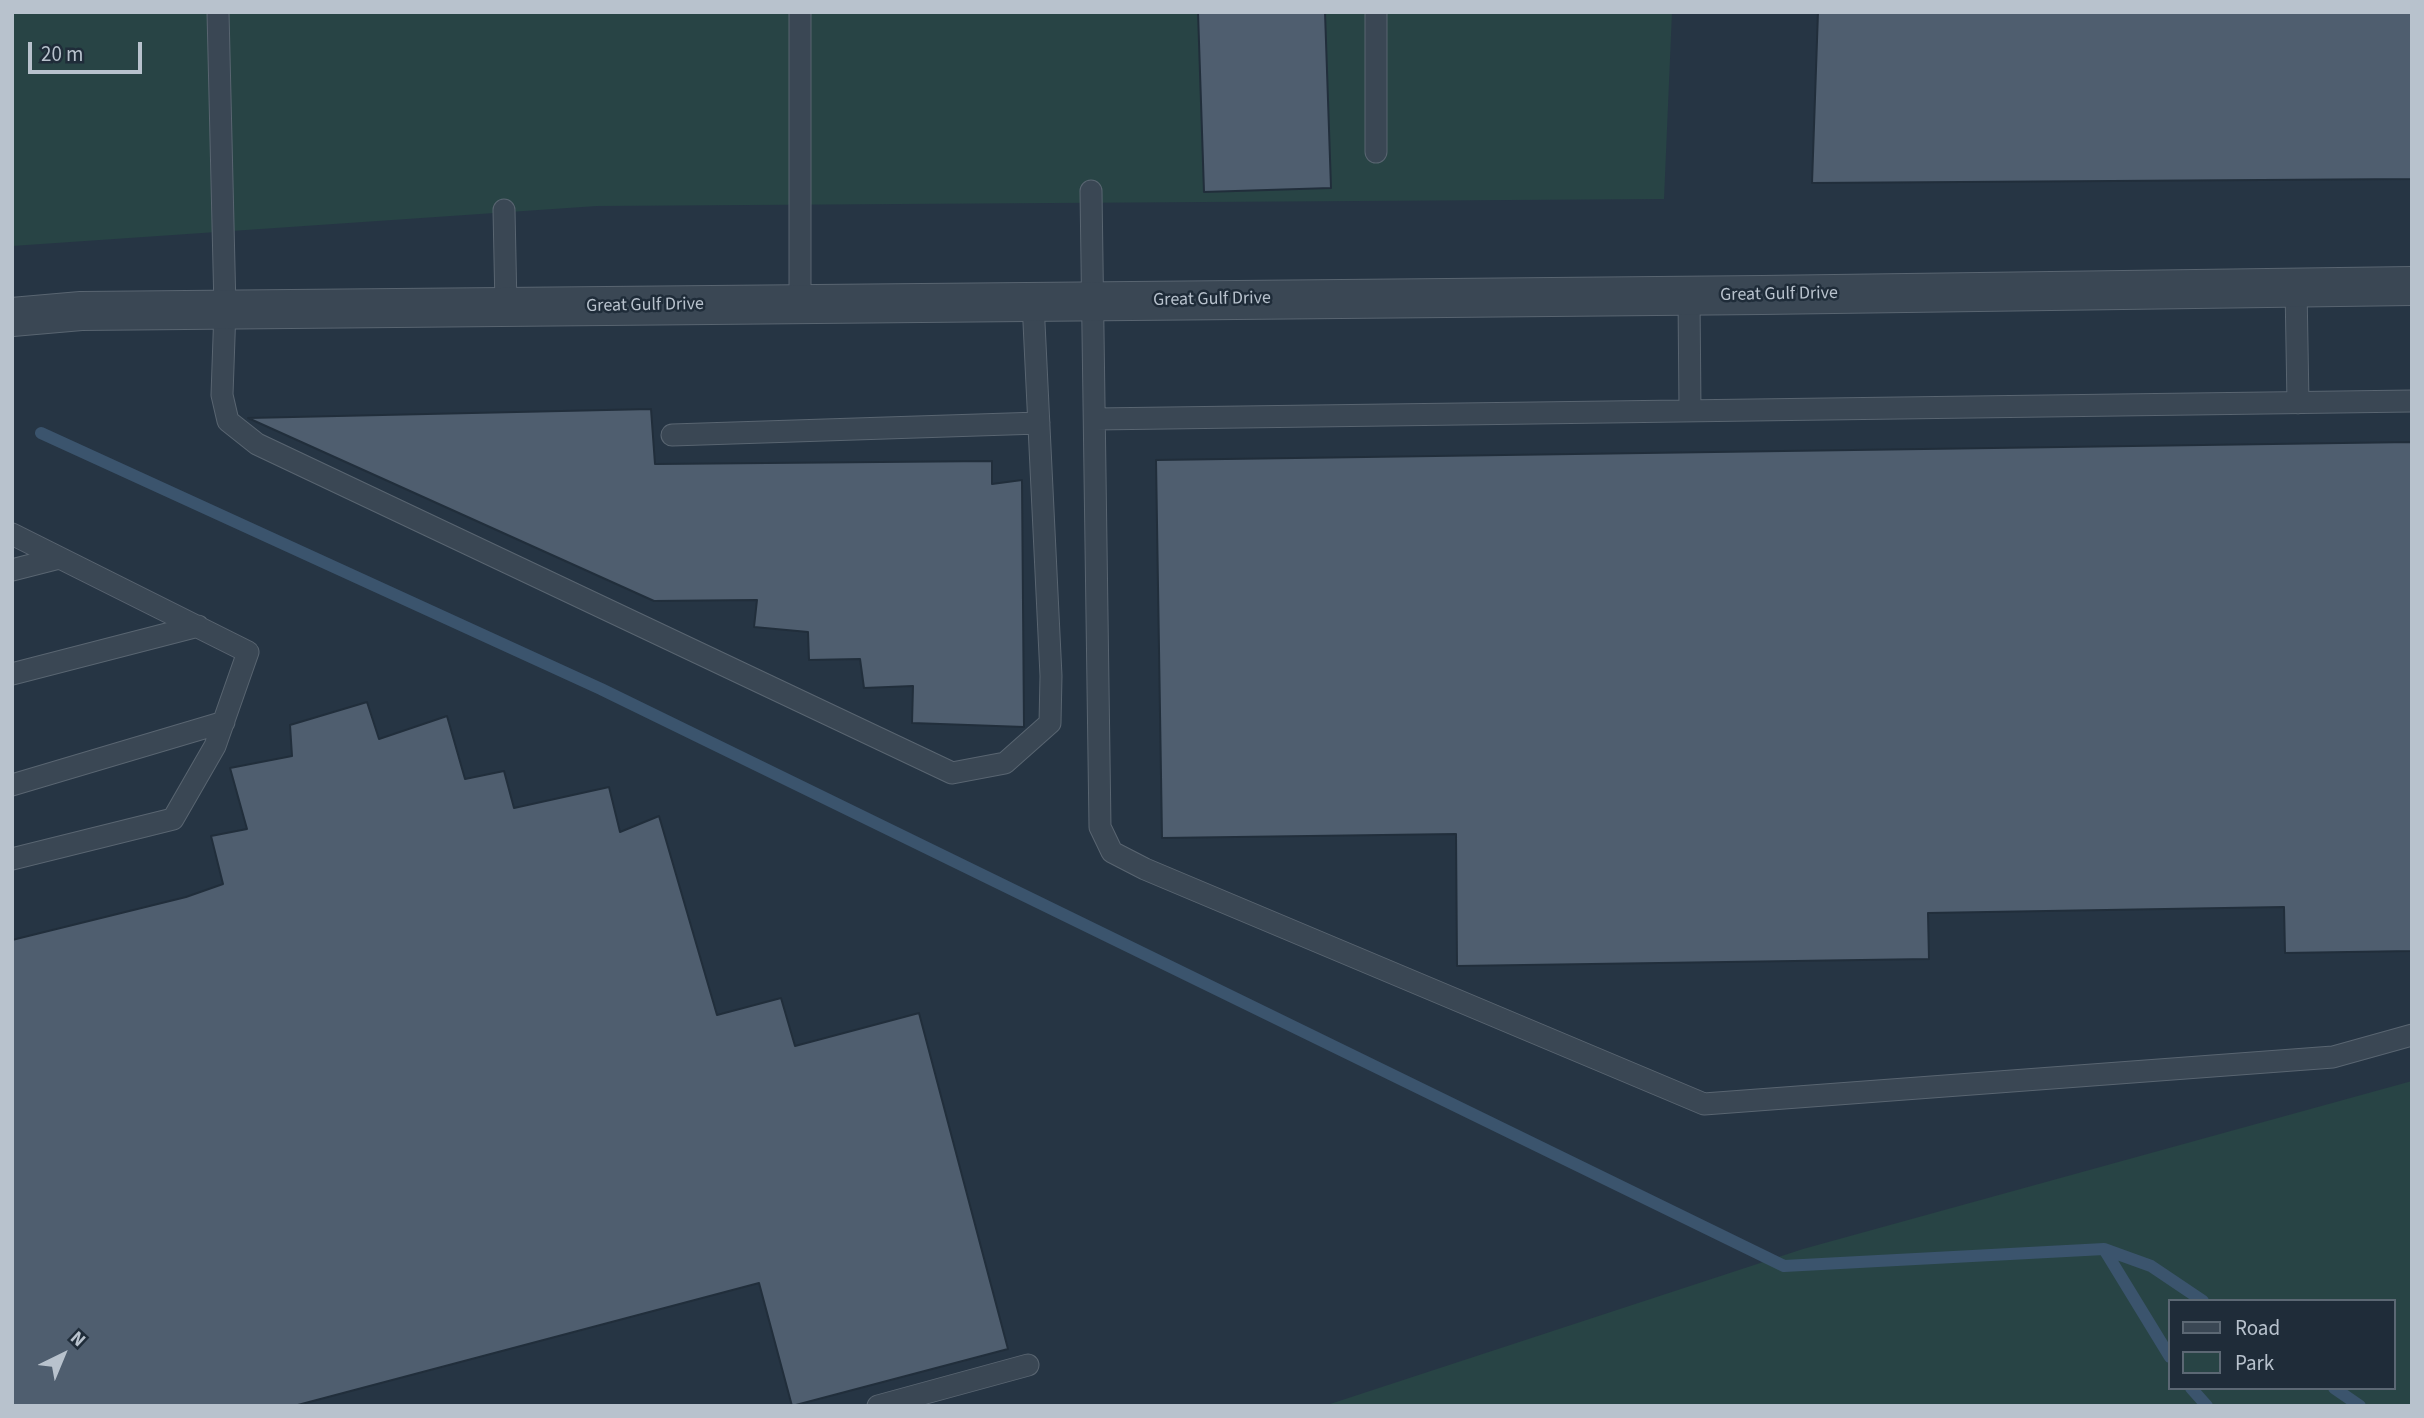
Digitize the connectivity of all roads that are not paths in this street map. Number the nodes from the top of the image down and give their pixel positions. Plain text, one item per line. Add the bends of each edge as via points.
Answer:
1 (218, 12) edge
2 (800, 12) edge
3 (1376, 12) edge
4 (1376, 152) dead end
5 (1091, 191) dead end
6 (503, 210) dead end
7 (2412, 286) edge
8 (2296, 287) junction
9 (1689, 296) junction
10 (1094, 301) junction
11 (1033, 302) junction
12 (800, 304) junction
13 (506, 307) junction
14 (225, 309) junction
15 (12, 317) edge
16 (2412, 401) edge
17 (2298, 403) junction
18 (1690, 411) junction
19 (1095, 419) junction
20 (1039, 423) junction
21 (672, 435) dead end
22 (12, 534) edge
23 (59, 558) junction
24 (12, 570) edge
25 (198, 626) junction
26 (12, 674) edge
27 (224, 722) junction
28 (12, 785) edge
29 (12, 859) edge
30 (2412, 1035) edge
31 (1028, 1365) dead end
32 (878, 1406) edge

1 - 14 lane
2 - 12 lane
3 - 4 lane
5 - 10 lane
6 - 13 lane
7 - 8 street, Great Gulf Drive
8 - 9 street, Great Gulf Drive
8 - 17 lane
9 - 10 street, Great Gulf Drive
9 - 18 lane
10 - 11 street, Great Gulf Drive
10 - 19 lane
11 - 12 street, Great Gulf Drive
11 - 20 lane
12 - 13 street, Great Gulf Drive
13 - 14 street, Great Gulf Drive
14 - 15 street, Great Gulf Drive
14 - 20 lane via 222,395 228,421 257,444 952,773 1005,763 1050,723
16 - 17 lane
17 - 18 lane
18 - 19 lane
19 - 30 lane via 1100,827 1112,852 1144,869 1704,1104 2333,1057
20 - 21 lane
22 - 23 lane
23 - 24 lane
23 - 25 lane
25 - 26 lane
25 - 27 lane via 248,652
27 - 28 lane
27 - 29 lane via 173,819
31 - 32 lane

